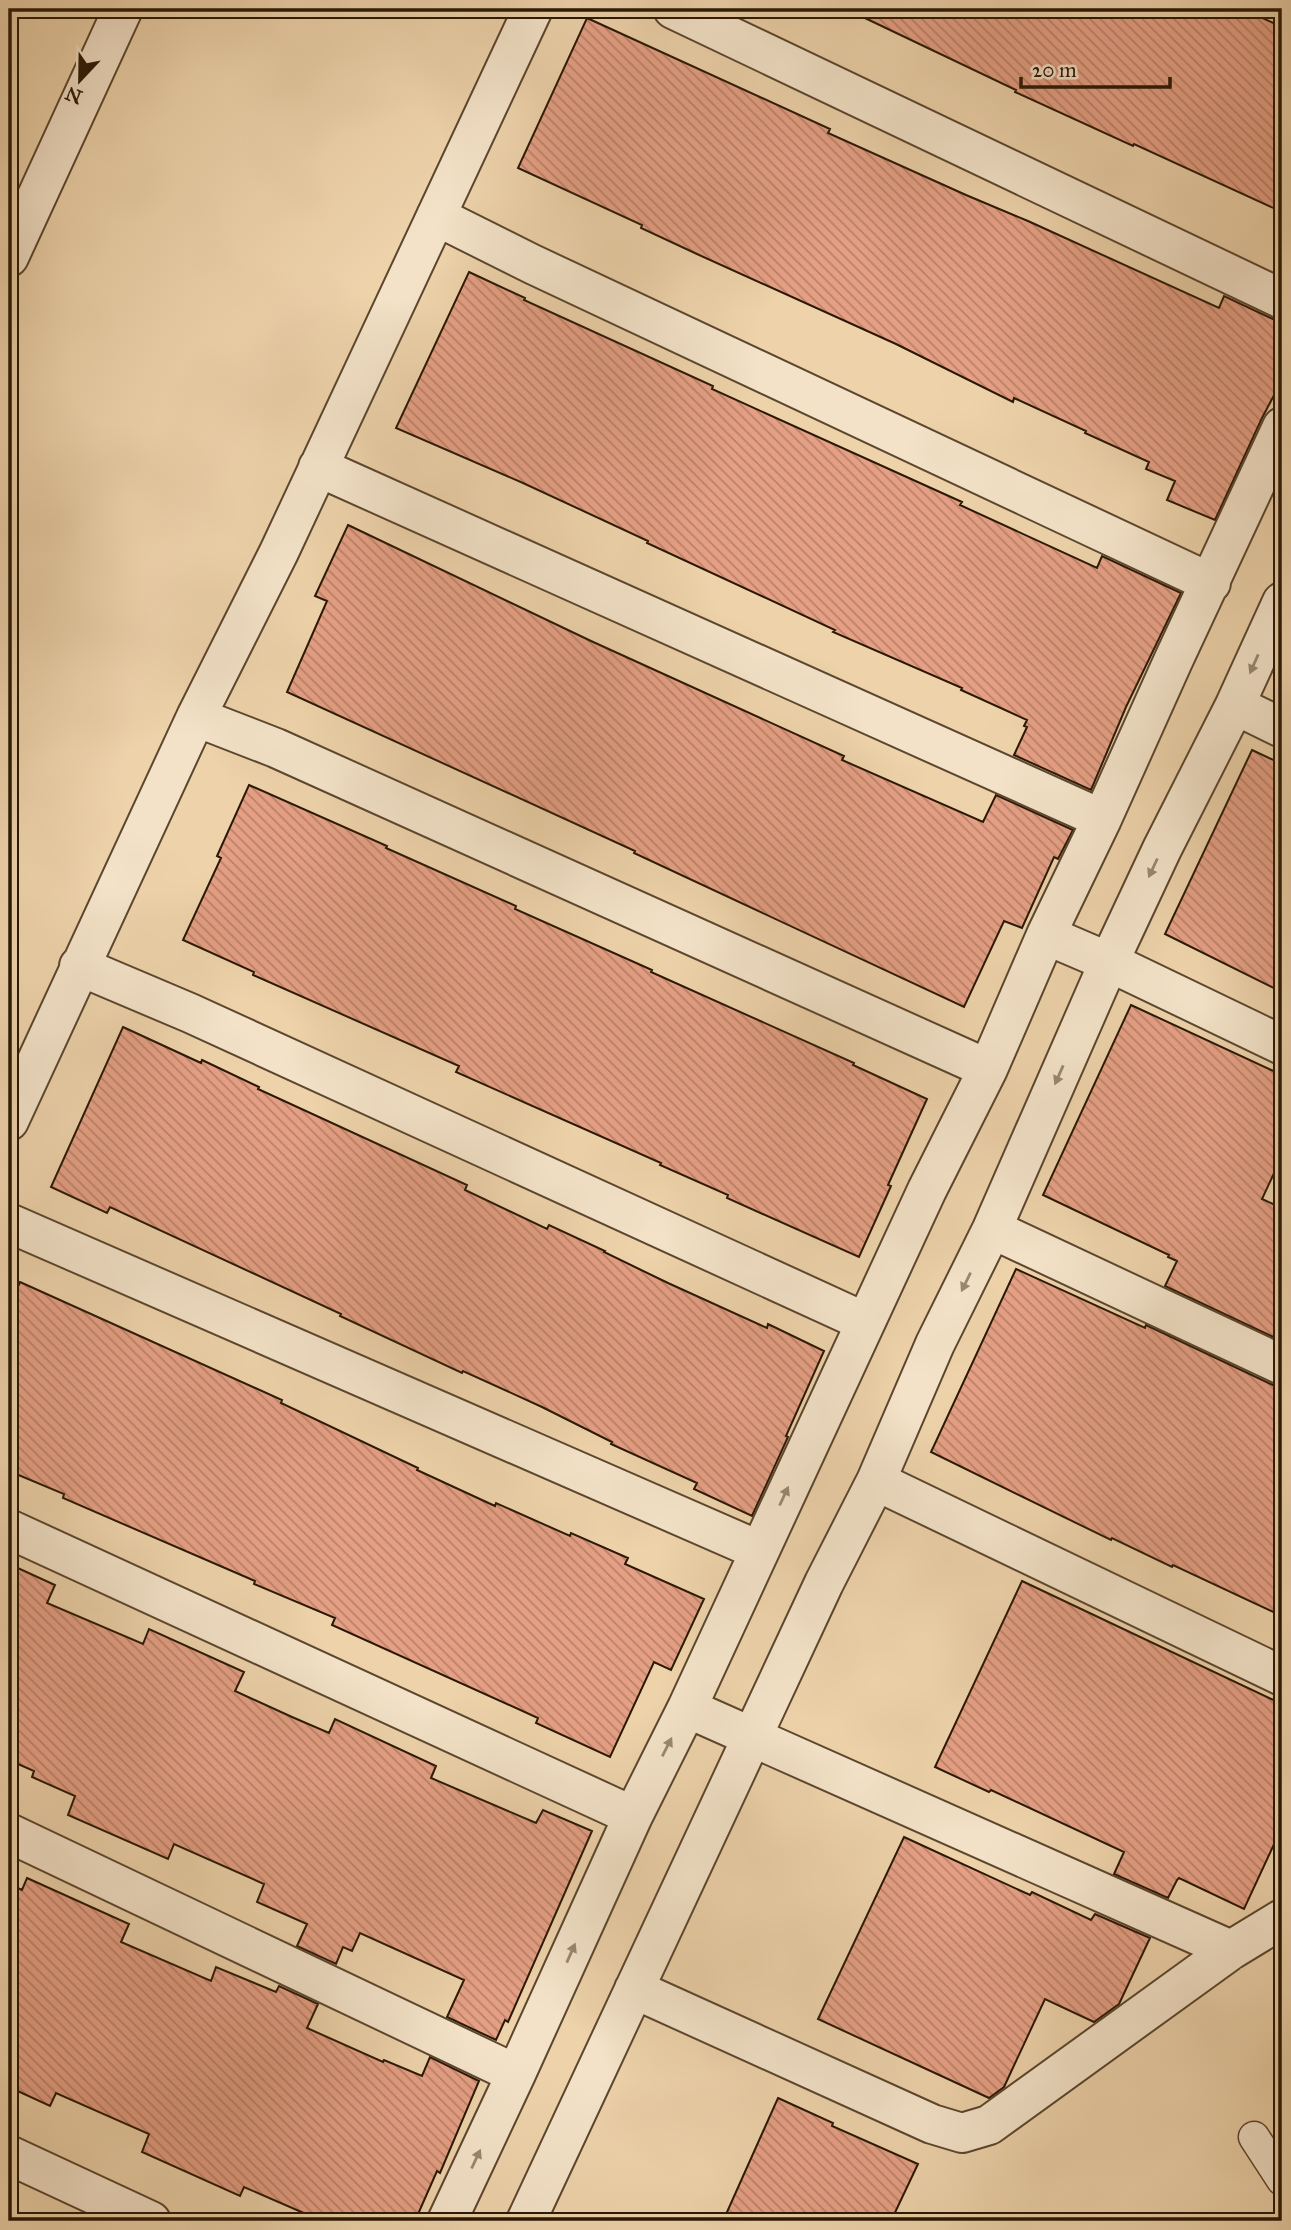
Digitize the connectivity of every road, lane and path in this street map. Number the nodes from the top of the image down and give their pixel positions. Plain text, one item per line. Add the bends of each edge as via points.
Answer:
1 (123, 9) edge
2 (533, 9) edge
3 (674, 9) edge
4 (436, 216) junction
5 (9, 257) edge
6 (1282, 299) edge
7 (1282, 427) edge
8 (318, 467) junction
9 (1211, 583) junction
10 (1282, 602) edge
11 (1235, 705) junction
12 (197, 717) junction
13 (1282, 728) edge
14 (1102, 819) junction
15 (1046, 935) junction
16 (1109, 962) junction
17 (79, 966) junction
18 (1282, 1045) edge
19 (988, 1069) junction
20 (9, 1121) edge
21 (9, 1223) edge
22 (992, 1229) junction
23 (865, 1322) junction
24 (1282, 1365) edge
25 (876, 1481) junction
26 (9, 1529) edge
27 (758, 1550) junction
28 (1282, 1676) edge
29 (687, 1708) junction
30 (752, 1738) junction
31 (633, 1816) junction
32 (9, 1833) edge
33 (1282, 1919) edge
34 (1231, 1950) junction
35 (634, 1989) junction
36 (516, 2074) junction
37 (1254, 2137) dead end
38 (9, 2155) edge
39 (1282, 2180) edge
40 (151, 2221) edge
41 (447, 2221) edge
42 (526, 2221) edge

1 - 5 street
2 - 4 street
3 - 6 street
4 - 8 street
4 - 9 street
7 - 9 street
8 - 12 street
8 - 14 street
9 - 14 street
10 -> 11 street
11 - 13 street
11 -> 16 street
12 - 17 street
12 - 19 street via 289,753
14 - 15 street
15 - 16 street
15 - 19 street
16 - 18 street
16 -> 22 street
17 - 20 street
17 - 23 street
19 - 23 street
21 - 27 street
22 - 24 street
22 -> 25 street via 935,1344
27 -> 23 street
25 - 28 street
25 - 30 street
26 - 31 street
27 - 29 street
29 - 30 street
31 -> 29 street
30 - 34 street
30 - 35 street
36 -> 31 street
32 - 36 street
33 - 34 street
34 - 35 street via 989,2125 962,2133 932,2124
35 - 42 street
41 -> 36 street
37 - 39 lane
38 - 40 street

